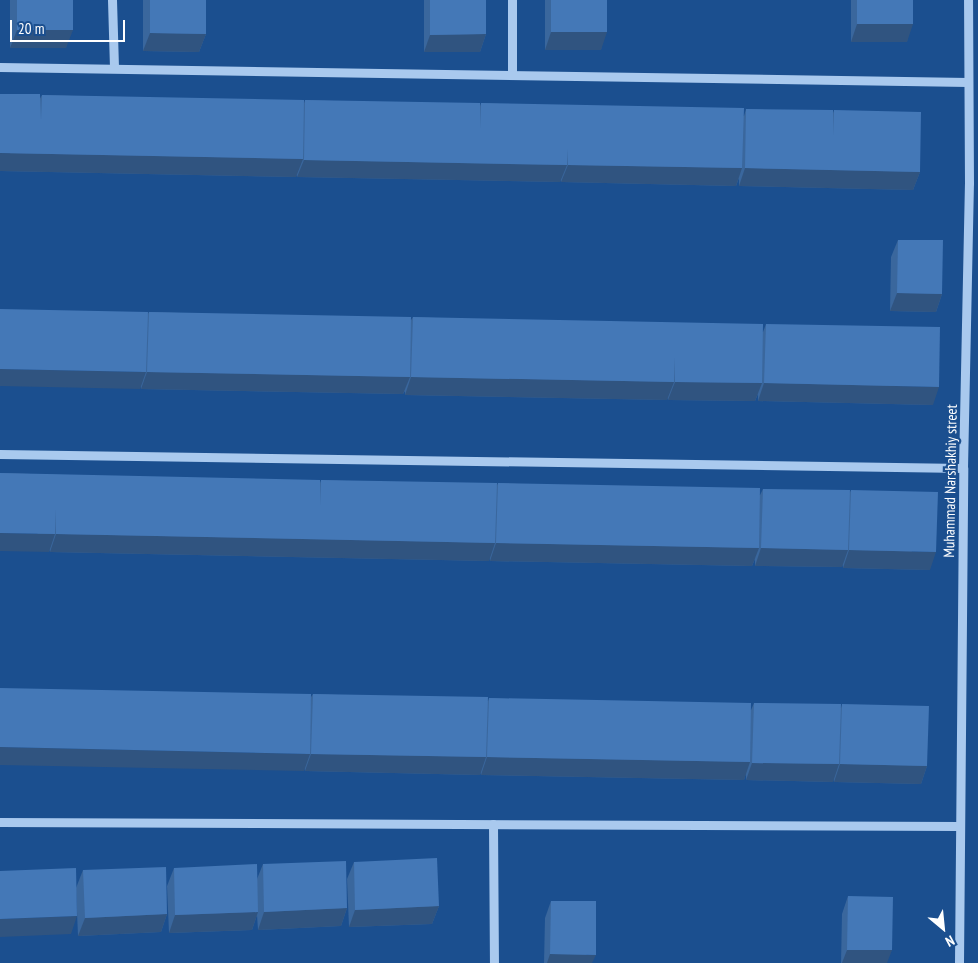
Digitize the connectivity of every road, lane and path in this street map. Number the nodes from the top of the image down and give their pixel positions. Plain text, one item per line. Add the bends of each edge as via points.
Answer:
1 (112, 0) edge
2 (512, 0) edge
3 (968, 0) edge
4 (0, 67) edge
5 (114, 67) junction
6 (512, 74) junction
7 (968, 82) junction
8 (973, 183) edge
9 (0, 454) edge
10 (963, 468) junction
11 (0, 822) edge
12 (493, 824) junction
13 (959, 826) junction
14 (494, 963) edge
15 (959, 963) edge

1 - 5 street
2 - 6 street
3 - 7 street, Muhammad Narshakhiy street
4 - 5 street
5 - 6 street
6 - 7 street
7 - 8 street, Muhammad Narshakhiy street
8 - 10 street, Muhammad Narshakhiy street
9 - 10 street
10 - 13 street, Muhammad Narshakhiy street
11 - 12 street
12 - 13 street
12 - 14 street
13 - 15 street, Muhammad Narshakhiy street

